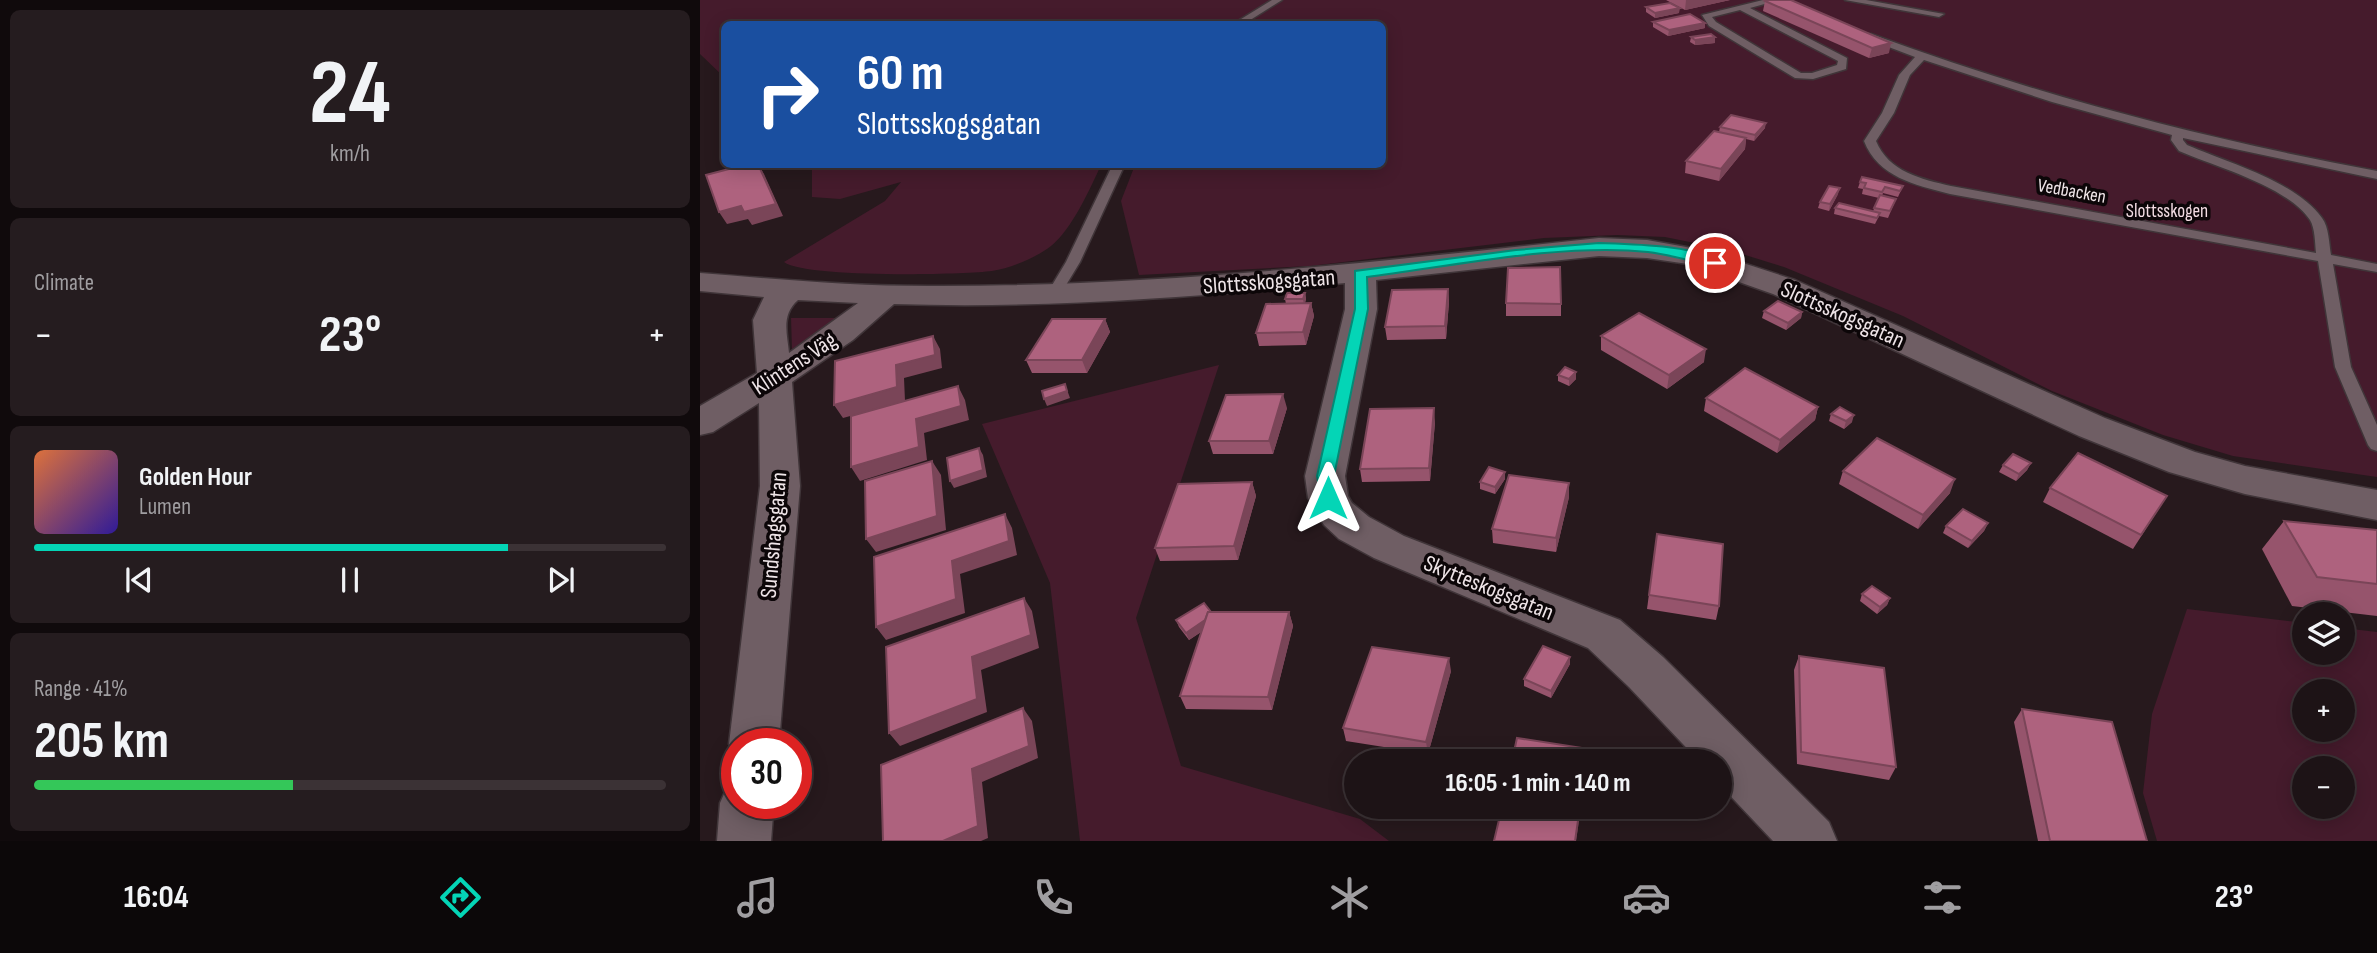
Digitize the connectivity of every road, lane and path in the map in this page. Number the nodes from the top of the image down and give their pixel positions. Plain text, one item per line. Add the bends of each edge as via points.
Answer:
1 (1278, 0) edge
2 (1775, 0) edge
3 (1849, 0) edge
4 (1741, 7) junction
5 (1939, 14) dead end
6 (1243, 21) edge
7 (1854, 31) edge
8 (1922, 57) junction
9 (2179, 132) junction
10 (1117, 168) edge
11 (2377, 175) edge
12 (2324, 257) junction
13 (2377, 268) edge
14 (1360, 274) junction
15 (700, 282) edge
16 (789, 291) junction
17 (1055, 292) junction
18 (883, 297) junction
19 (773, 376) junction
20 (700, 423) edge
21 (2377, 445) edge
22 (2377, 505) edge
23 (756, 728) edge
24 (746, 819) edge
25 (744, 841) edge
26 (1810, 841) edge

1 - 6 lane
2 - 4 lane
3 - 5 lane
4 - 4 lane via 1707,15 1712,24 1799,76 1842,67 1843,60
7 - 8 lane
8 - 9 lane
8 - 12 lane, Vedbacken via 1902,78 1870,141 1877,160 1897,173 1950,190
9 - 11 lane
9 - 12 lane via 2177,140 2183,148 2298,201 2318,221
10 - 17 lane
12 - 13 lane, Vedbacken
12 - 21 lane via 2343,367
14 - 17 street, Slottsskogsgatan via 1158,290
14 - 22 street, Slottsskogsgatan via 1599,247 1647,248 1693,256 1784,286 2092,427 2183,463
14 - 26 street, Skytteskogsgatan via 1362,309 1325,476 1328,498 1338,514 1389,547 1604,634
15 - 16 street, Slottsskogsgatan
16 - 18 street, Slottsskogsgatan
16 - 19 street, Sundshagsgatan via 776,303 769,320
17 - 18 street, Slottsskogsgatan
18 - 19 street, Klintens Väg via 866,315
19 - 20 street, Klintens Väg
19 - 23 street, Sundshagsgatan via 780,486
24 - 25 street

